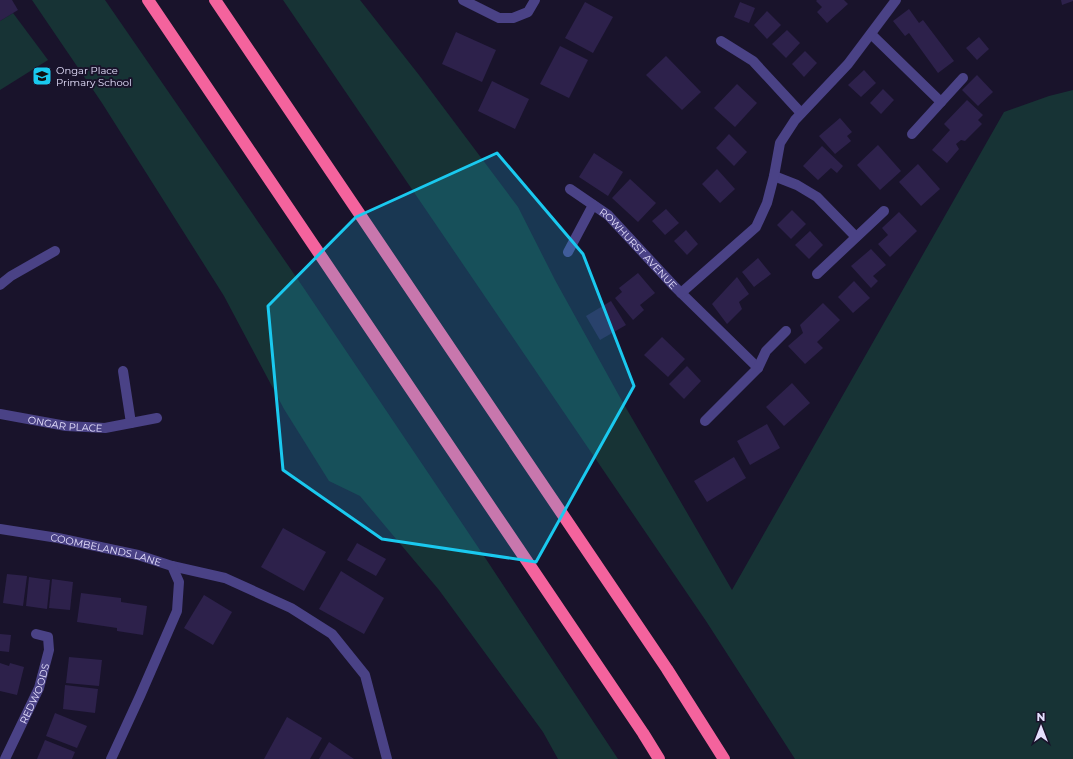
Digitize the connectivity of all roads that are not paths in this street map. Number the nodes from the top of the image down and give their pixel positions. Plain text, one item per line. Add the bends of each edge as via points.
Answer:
1 (148, 0) edge
2 (215, 0) edge
3 (463, 0) edge
4 (535, 0) edge
5 (896, 0) edge
6 (871, 34) junction
7 (721, 41) dead end
8 (963, 78) dead end
9 (941, 102) junction
10 (801, 113) junction
11 (912, 134) dead end
12 (774, 176) junction
13 (570, 189) dead end
14 (593, 205) junction
15 (884, 211) dead end
16 (856, 237) junction
17 (56, 251) dead end
18 (568, 252) dead end
19 (817, 274) dead end
20 (0, 285) edge
21 (682, 293) junction
22 (786, 331) dead end
23 (758, 368) junction
24 (123, 371) dead end
25 (0, 414) edge
26 (157, 418) dead end
27 (705, 422) dead end
28 (131, 423) junction
29 (0, 529) edge
30 (172, 566) junction
31 (36, 634) dead end
32 (5, 759) edge
33 (111, 759) edge
34 (387, 759) edge
35 (660, 759) edge
36 (724, 759) edge

1 - 35 highway
2 - 36 highway via 667,669
3 - 4 street via 499,18 513,18 528,12
5 - 6 street, ROWHURST AVENUE
6 - 9 street
6 - 10 street, ROWHURST AVENUE via 848,64
7 - 10 street via 753,61
8 - 9 street
9 - 11 street
10 - 12 street, ROWHURST AVENUE via 780,143
12 - 16 street via 797,185 817,197
12 - 21 street, ROWHURST AVENUE via 768,203 756,227
13 - 14 street, ROWHURST AVENUE
14 - 18 street, ROWHURST AVENUE
14 - 21 street, ROWHURST AVENUE via 608,215
15 - 16 street
16 - 19 street
17 - 20 street
21 - 23 street, ROWHURST AVENUE
22 - 23 street via 766,351
23 - 27 street
24 - 28 street
25 - 28 street, ONGAR PLACE via 66,426 105,428
26 - 28 street, ONGAR PLACE
29 - 30 street, COOMBELANDS LANE via 138,555
30 - 33 street, COOMBELANDS LANE via 179,582 177,611
30 - 34 street via 225,578 291,608 332,634 365,675
31 - 32 street, REDWOODS via 48,637 50,650 39,688

